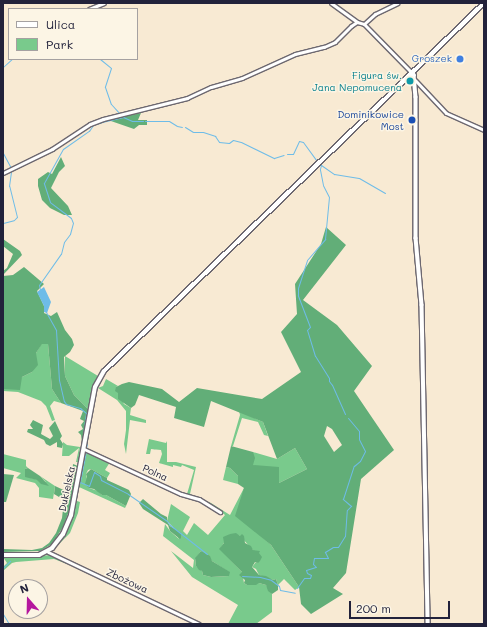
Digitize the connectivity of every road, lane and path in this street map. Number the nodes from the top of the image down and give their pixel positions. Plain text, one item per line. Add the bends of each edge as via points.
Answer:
1 (104, 3) edge
2 (331, 3) edge
3 (398, 3) edge
4 (484, 3) edge
5 (92, 8) edge
6 (357, 22) junction
7 (364, 24) junction
8 (412, 73) junction
9 (415, 80) junction
10 (484, 130) edge
11 (3, 172) edge
12 (84, 449) junction
13 (220, 512) dead end
14 (48, 552) junction
15 (3, 555) edge
16 (199, 624) edge
17 (428, 624) edge

1 - 5 street
2 - 6 street
3 - 7 street via 375,14
4 - 8 main road
6 - 7 street
6 - 11 street via 335,42 324,47 295,54 242,78 211,87 187,98 90,124 52,148
7 - 8 street
8 - 9 street
8 - 12 main road, Dukielska via 99,379 94,392
9 - 10 street via 446,113
9 - 17 street via 416,231 422,306
12 - 13 street, Polna via 181,494 199,499
12 - 14 main road, Dukielska via 67,525 57,543
14 - 15 main road via 32,556
14 - 16 street, Zbożowa

